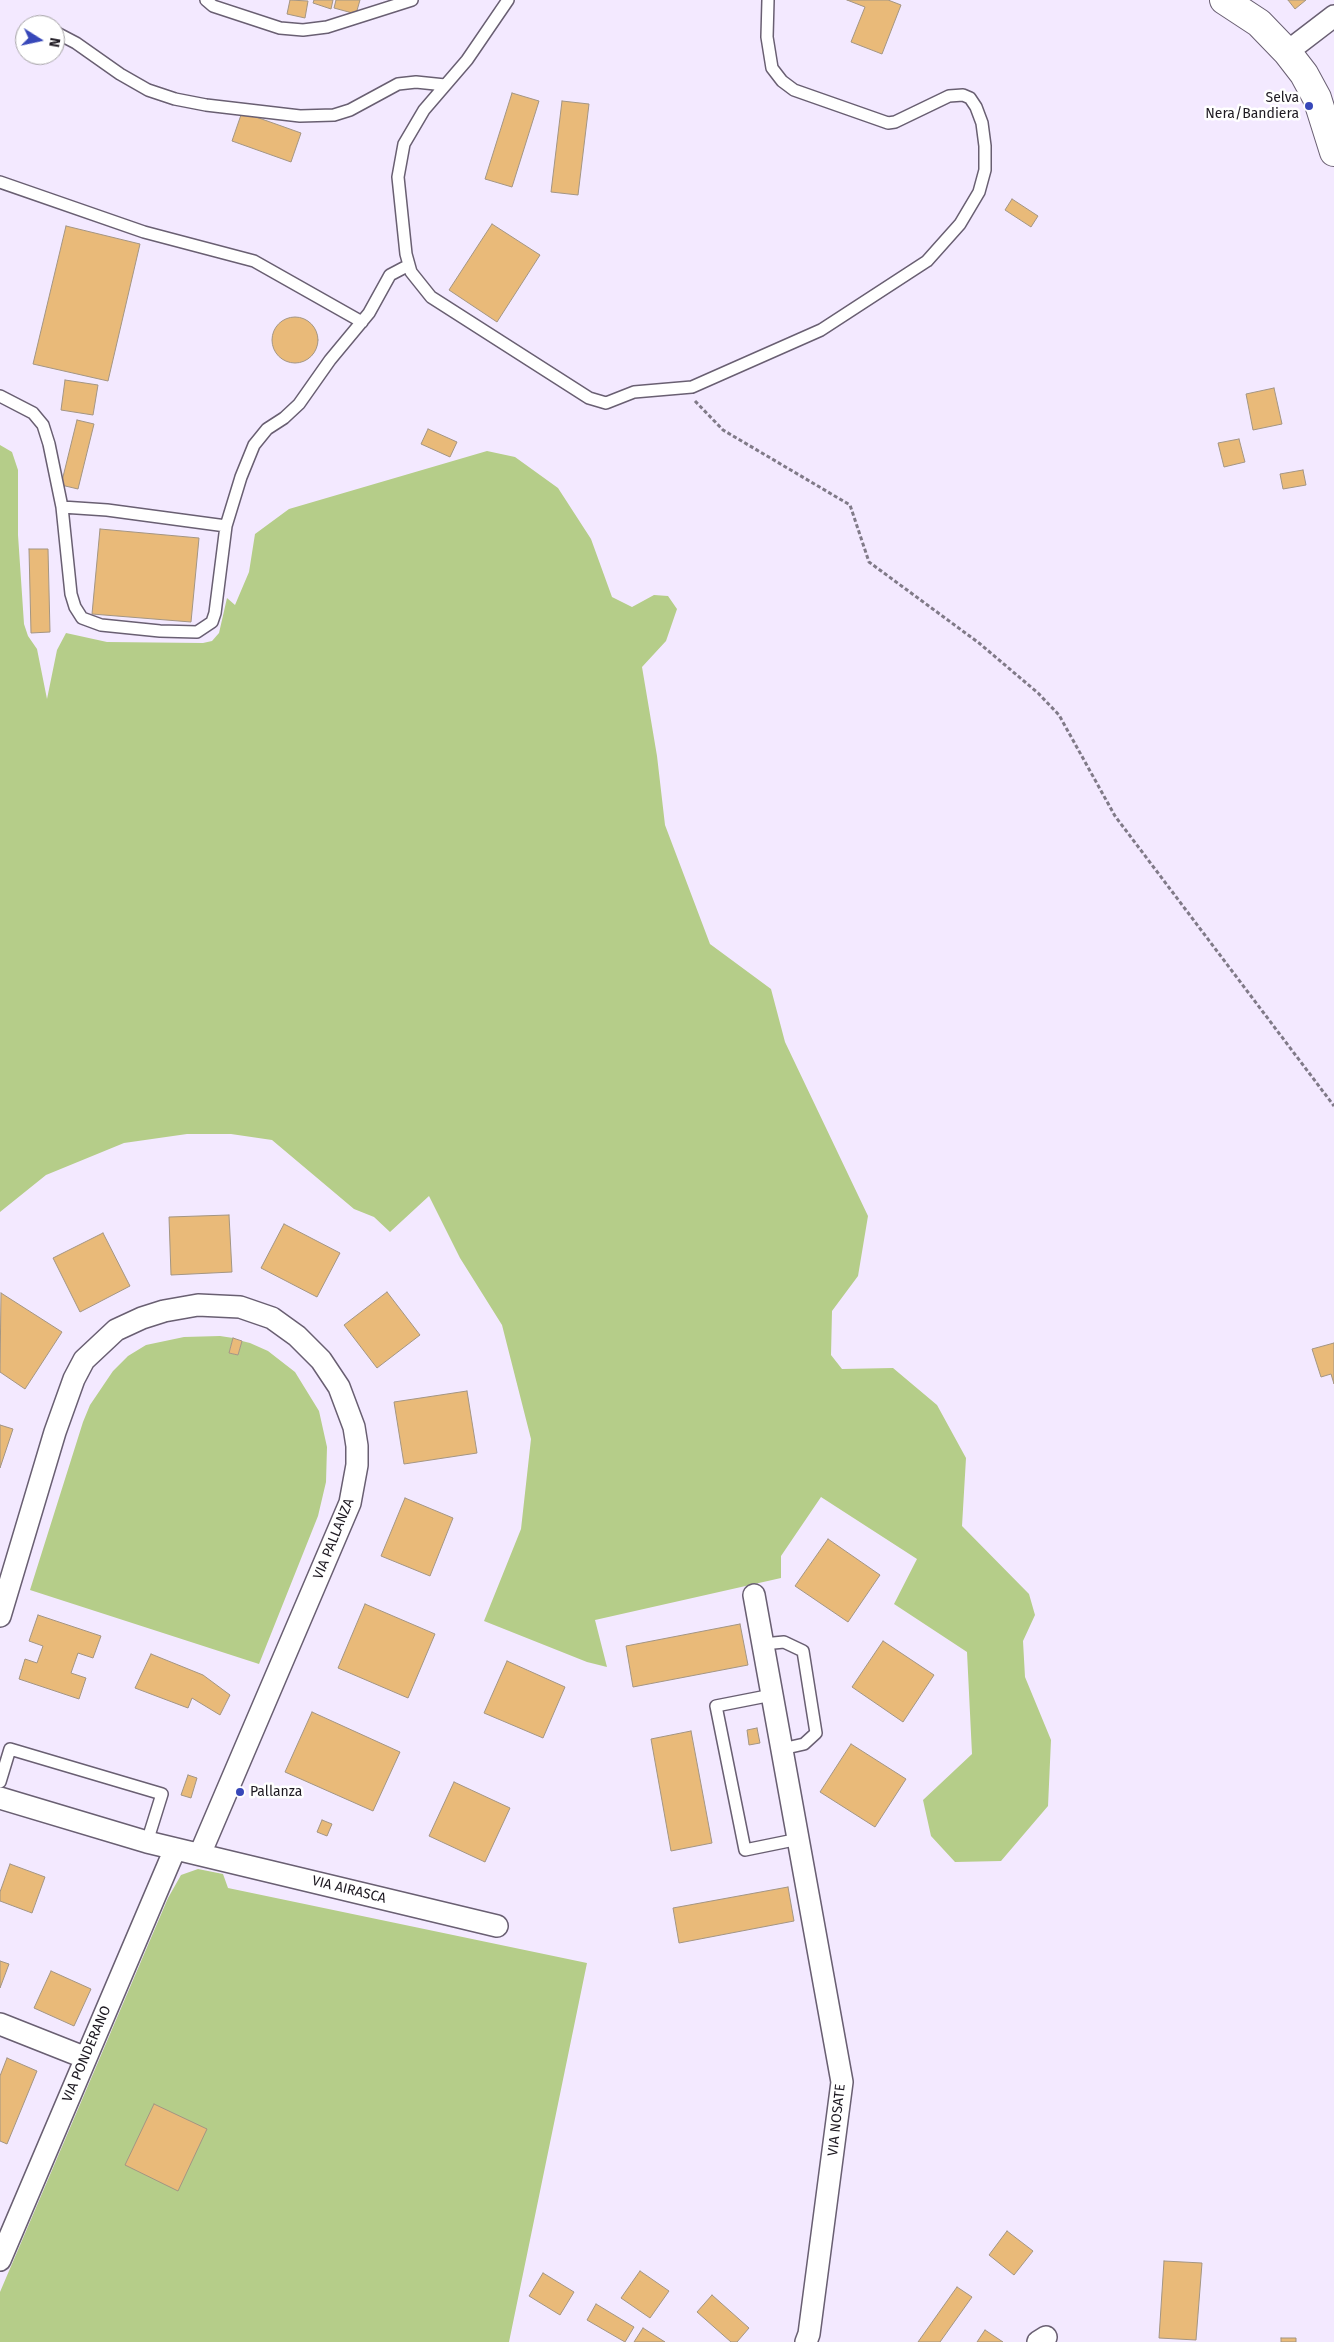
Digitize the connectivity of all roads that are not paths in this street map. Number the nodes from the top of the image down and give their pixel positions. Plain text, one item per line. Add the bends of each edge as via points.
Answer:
1 (206, 0) edge
2 (412, 0) edge
3 (508, 0) edge
4 (768, 0) edge
5 (1224, 0) edge
6 (1334, 16) edge
7 (65, 37) edge
8 (1287, 52) junction
9 (446, 86) junction
10 (1334, 152) edge
11 (0, 182) edge
12 (409, 265) junction
13 (362, 322) junction
14 (0, 396) edge
15 (62, 508) junction
16 (226, 526) junction
17 (754, 1595) dead end
18 (0, 1616) edge
19 (763, 1644) junction
20 (772, 1695) junction
21 (782, 1749) junction
22 (0, 1782) edge
23 (0, 1798) edge
24 (799, 1839) junction
25 (147, 1842) junction
26 (175, 1849) junction
27 (200, 1854) junction
28 (497, 1926) dead end
29 (0, 2024) edge
30 (86, 2058) junction
31 (0, 2260) edge
32 (806, 2342) edge

1 - 2 lane via 214,6 280,28 303,30 327,28
3 - 9 lane
4 - 12 lane via 769,59 772,68 788,86 888,123 949,96 970,98 976,107 982,123 984,178 960,224 927,261 821,330 684,390 641,391 610,403 589,398 431,297 419,284
5 - 8 street via 1250,17
6 - 8 street
7 - 9 lane via 148,90 206,105 300,116 334,115 398,84 416,82
8 - 10 street via 1317,98
9 - 12 lane via 413,126 400,157 398,177
11 - 13 lane via 144,232 254,262
12 - 13 lane via 390,275
13 - 16 lane via 299,404 267,429 254,445
14 - 15 lane via 34,413 43,425 50,444
15 - 16 lane via 107,510
15 - 16 lane via 71,594 82,618 111,626 160,632 197,632 212,622
17 - 19 street, VIA NOSATE
18 - 27 street, VIA PALLANZA via 74,1379 84,1360 116,1330 157,1313 198,1305 240,1308 272,1318 297,1336 321,1360 339,1387 354,1427 357,1466 350,1503
19 - 20 street, VIA NOSATE
19 - 21 lane via 784,1642 803,1652 816,1733 804,1744
20 - 21 street, VIA NOSATE
20 - 24 lane via 716,1706 745,1850
21 - 24 street, VIA NOSATE
22 - 25 lane via 10,1750 162,1794
23 - 25 street
24 - 32 street, VIA NOSATE via 842,2082
25 - 26 street
26 - 27 street
26 - 30 street, VIA PONDERANO
27 - 28 street, VIA AIRASCA
29 - 30 street
30 - 31 street, VIA PONDERANO

